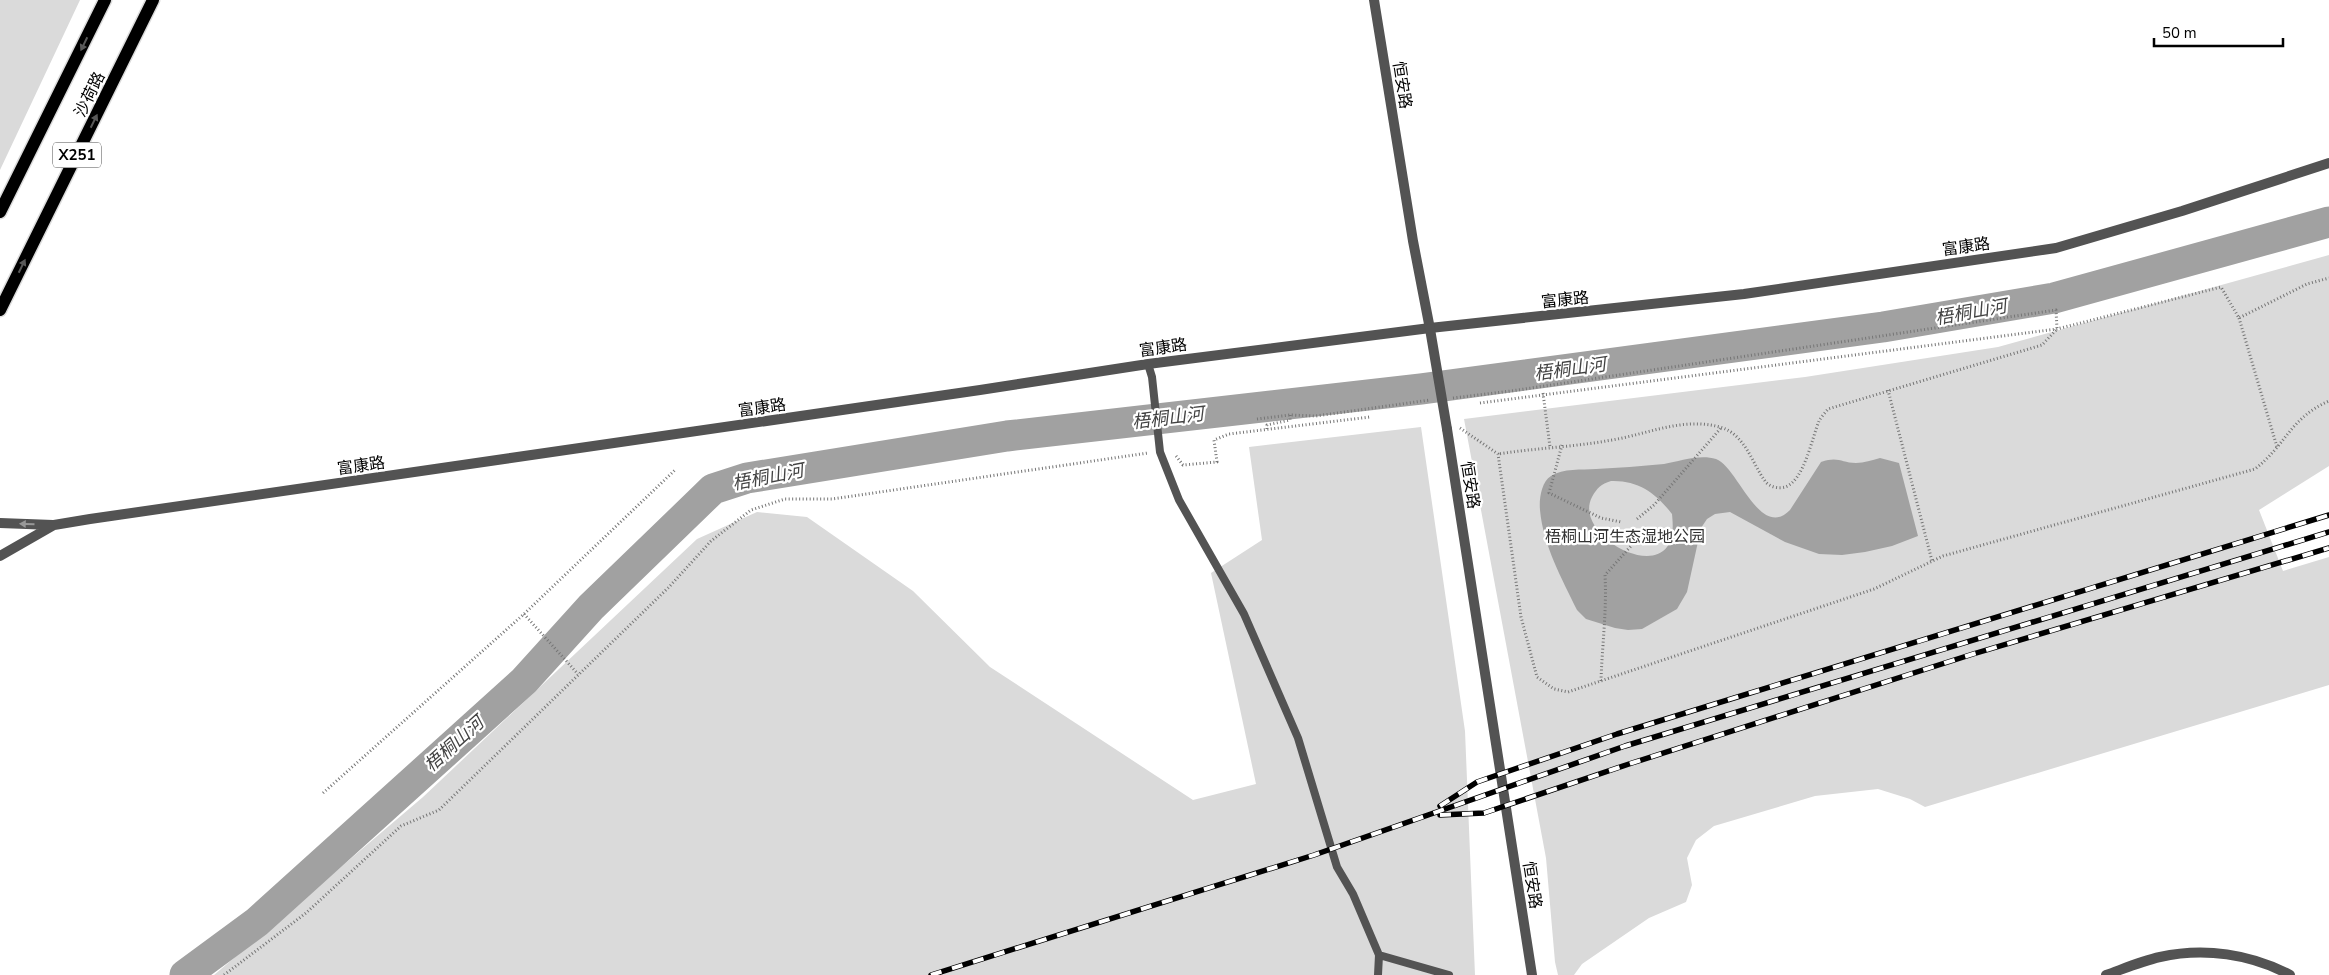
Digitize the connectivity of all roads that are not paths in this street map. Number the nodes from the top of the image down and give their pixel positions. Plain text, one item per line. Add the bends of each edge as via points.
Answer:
1 (105, 0) edge
2 (154, 0) edge
3 (1374, 0) edge
4 (2329, 162) edge
5 (0, 212) edge
6 (0, 310) edge
7 (1430, 329) junction
8 (1148, 364) junction
9 (0, 523) edge
10 (54, 525) junction
11 (0, 556) edge
12 (1379, 955) junction
13 (1378, 975) edge
14 (1449, 975) edge
15 (1532, 975) edge
16 (2106, 975) edge
17 (2290, 975) edge

1 -> 5 main road, 沙荷路 / X251
6 -> 2 main road, 沙荷路 / X251
3 - 7 street, 恒安路
4 - 7 street, 富康路 via 2182,211 2056,248 1744,294
7 - 8 street, 富康路
7 - 15 street, 恒安路, bridge
8 - 10 street, 富康路
8 - 12 lane via 1160,452 1178,500 1244,614 1256,641 1298,738 1337,867 1353,894
10 -> 9 street
10 - 11 street, 富康路
12 - 13 lane
12 - 14 lane
16 - 17 street via 2160,957 2197,952 2256,961

